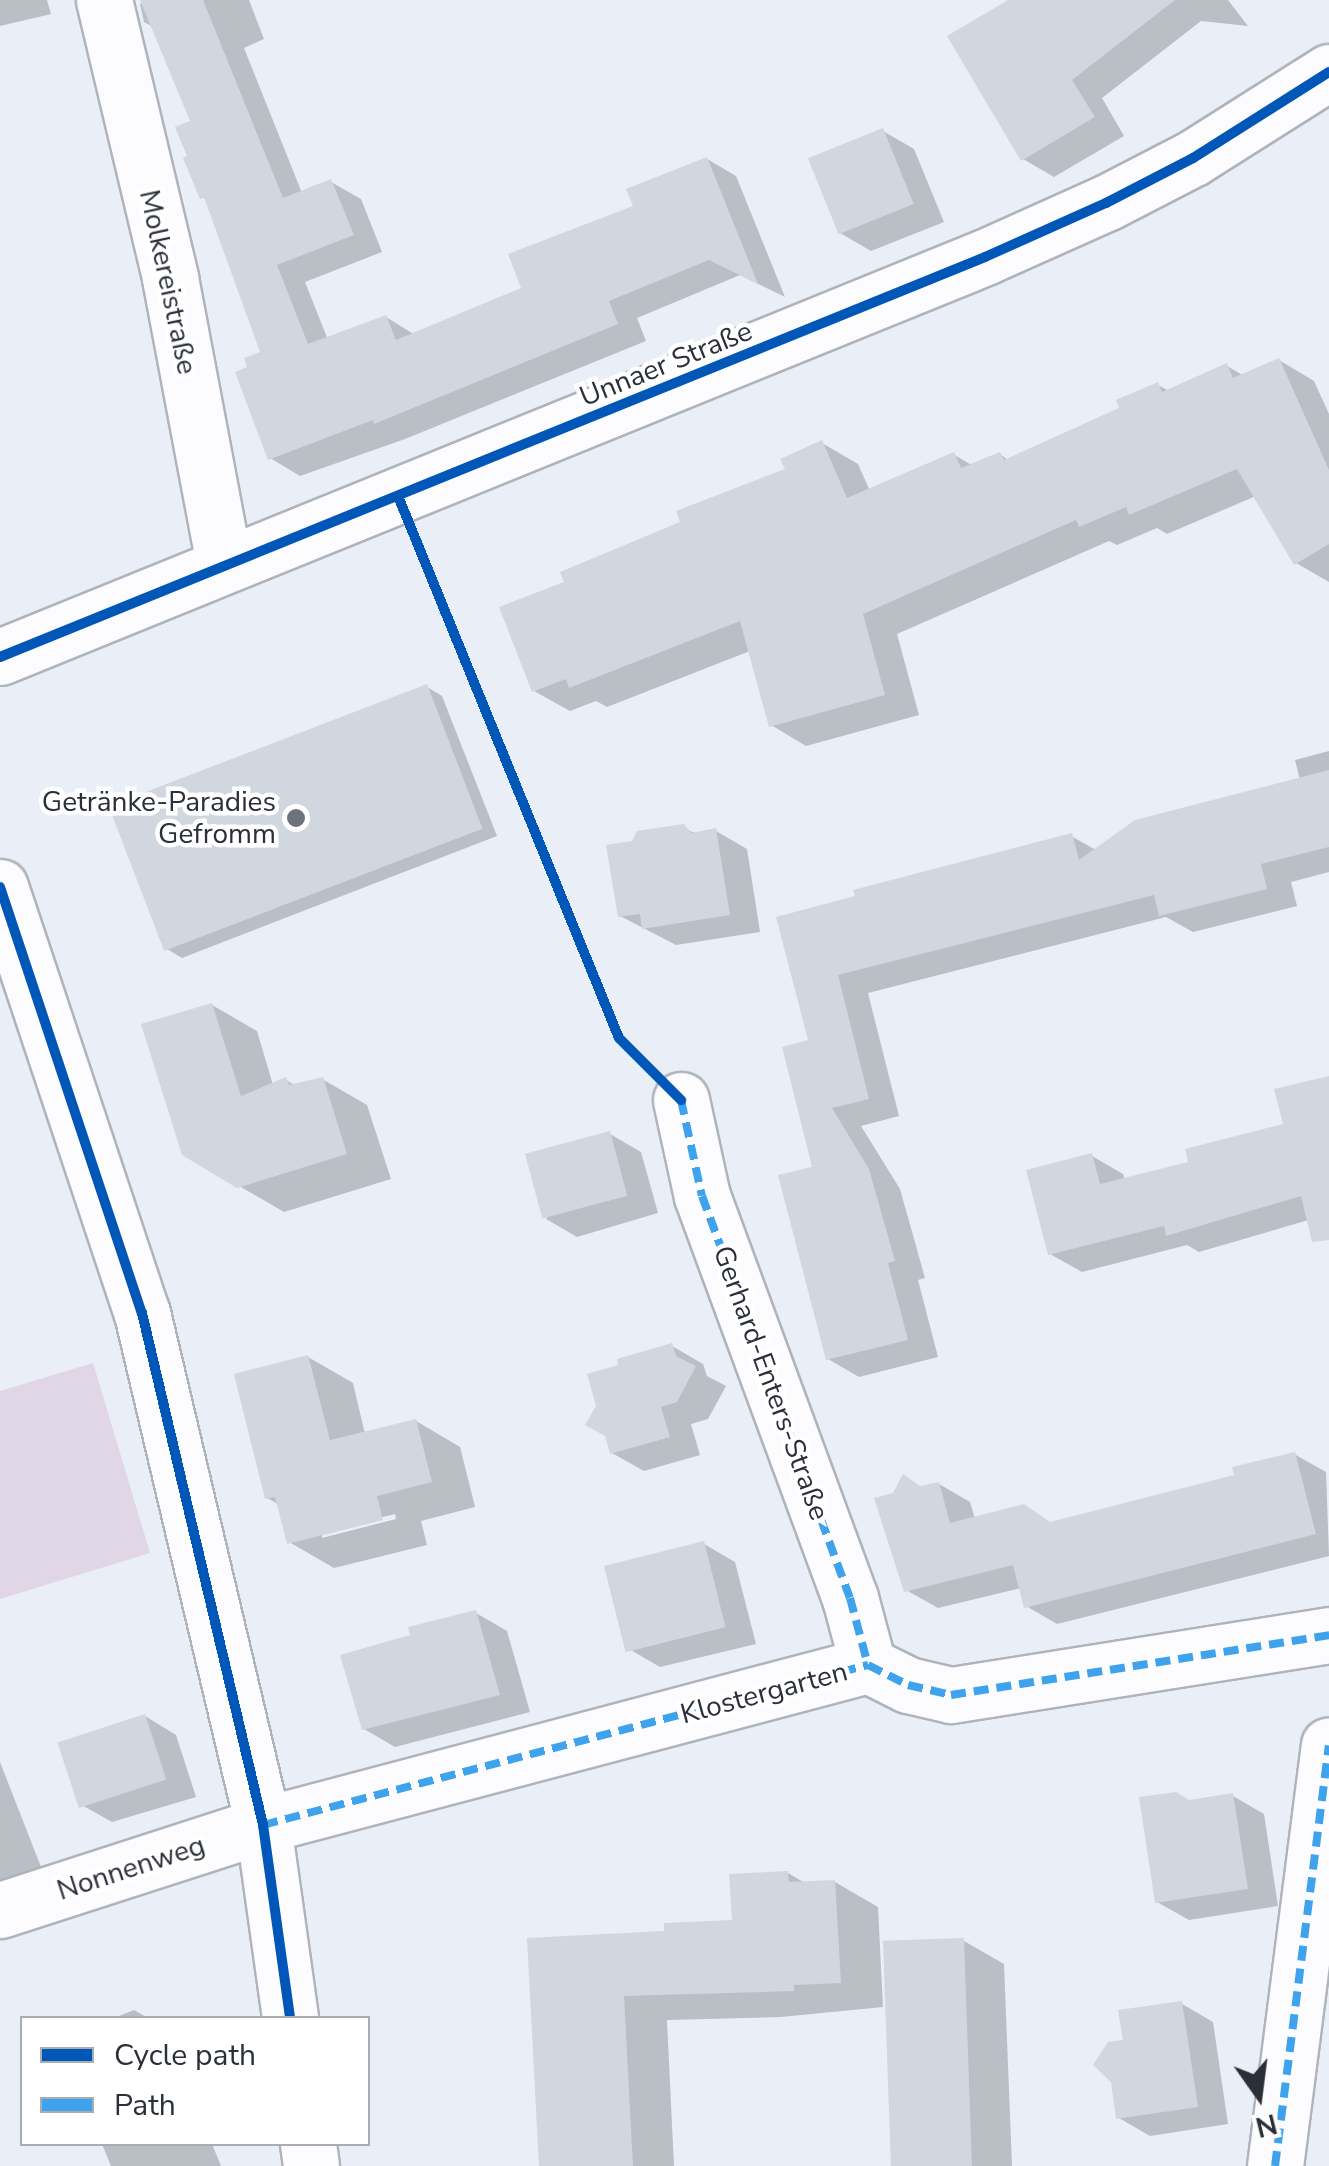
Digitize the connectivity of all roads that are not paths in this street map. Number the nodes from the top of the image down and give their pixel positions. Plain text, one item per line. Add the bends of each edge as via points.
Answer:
1 (104, 0) edge
2 (1329, 72) edge
3 (224, 565) junction
4 (0, 657) edge
5 (0, 887) edge
6 (681, 1100) dead end
7 (1329, 1635) edge
8 (868, 1666) junction
9 (1329, 1745) edge
10 (263, 1825) junction
11 (0, 1910) edge
12 (290, 2016) edge
13 (1275, 2166) edge

1 - 3 street, Molkereistraße via 170,278
2 - 3 street, Unnaer Straße via 1106,204
3 - 4 street, Unnaer Straße
5 - 10 street via 142,1313
6 - 8 street, Gerhard-Enters-Straße via 702,1196 850,1598
7 - 8 street, Klostergarten via 951,1696
8 - 10 street, Klostergarten
9 - 13 street
10 - 11 street, Nonnenweg
10 - 12 street

